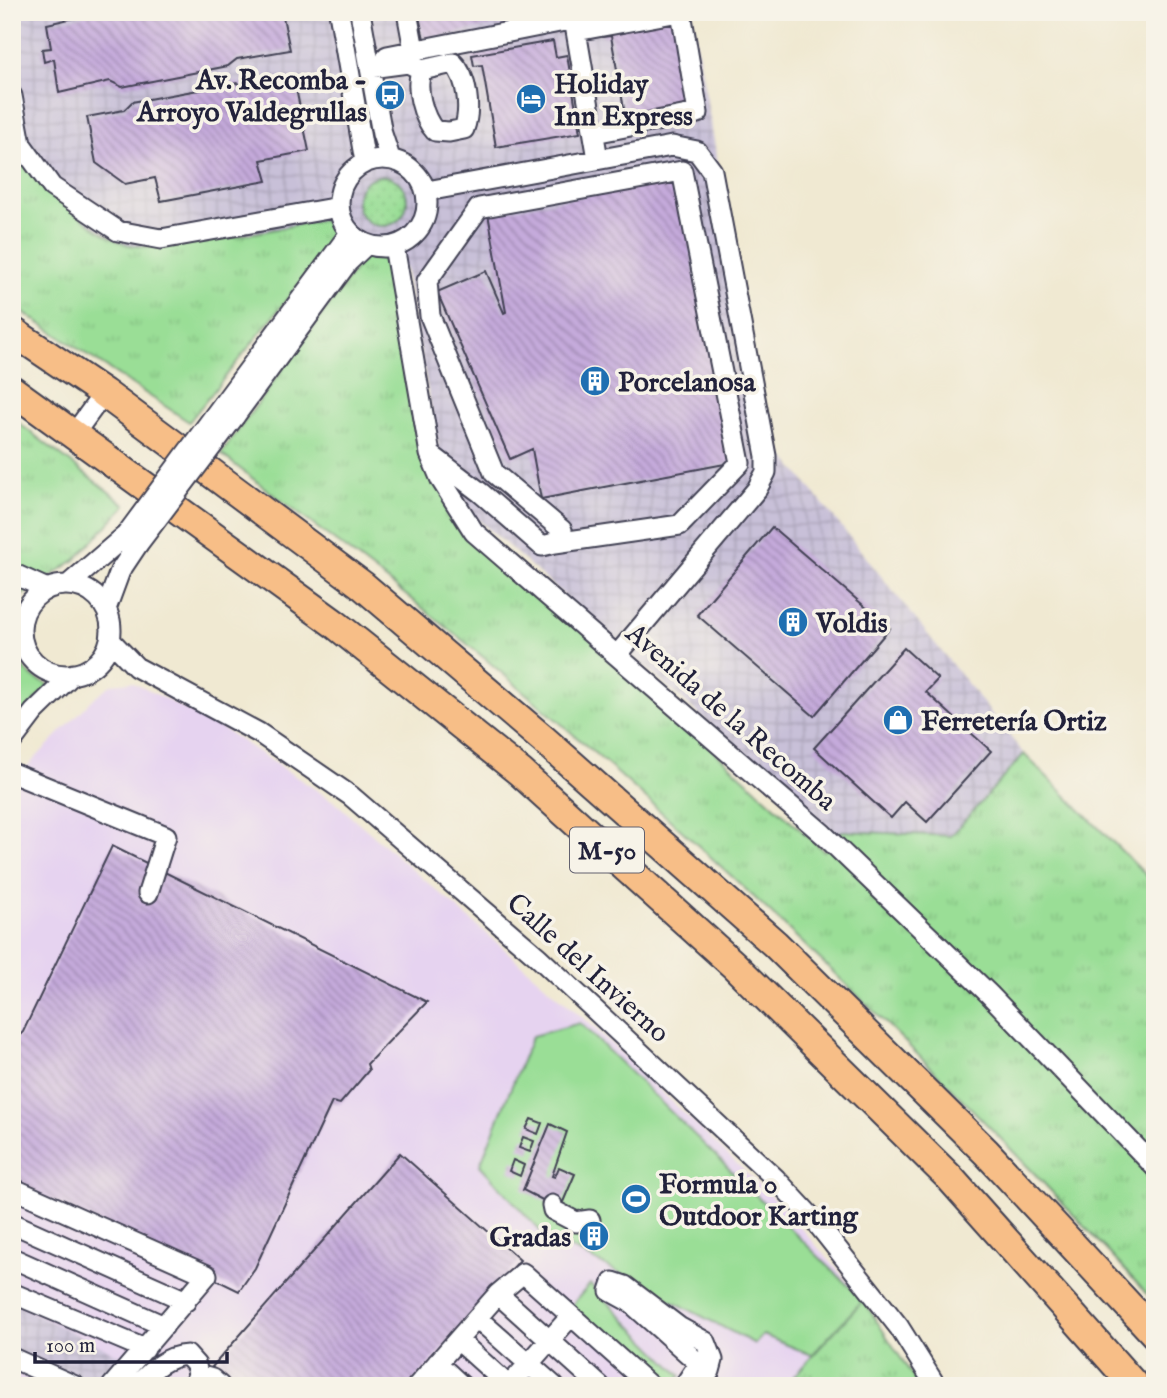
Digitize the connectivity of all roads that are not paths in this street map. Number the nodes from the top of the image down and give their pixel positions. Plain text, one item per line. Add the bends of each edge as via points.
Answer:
1 (339, 12) edge
2 (360, 12) edge
3 (407, 12) edge
4 (610, 12) edge
5 (680, 12) edge
6 (414, 50) junction
7 (369, 64) junction
8 (422, 70) dead end
9 (12, 96) edge
10 (594, 133) junction
11 (390, 159) junction
12 (598, 159) junction
13 (365, 162) junction
14 (427, 191) junction
15 (339, 207) junction
16 (358, 239) junction
17 (394, 246) junction
18 (12, 331) edge
19 (12, 390) edge
20 (104, 393) junction
21 (74, 434) junction
22 (430, 454) junction
23 (132, 540) junction
24 (555, 543) junction
25 (12, 573) edge
26 (12, 582) edge
27 (68, 585) junction
28 (47, 589) junction
29 (106, 609) junction
30 (19, 629) edge
31 (111, 641) junction
32 (618, 654) junction
33 (136, 667) junction
34 (81, 672) junction
35 (12, 741) edge
36 (12, 773) edge
37 (148, 893) dead end
38 (1155, 1167) edge
39 (12, 1188) edge
40 (552, 1205) dead end
41 (590, 1220) dead end
42 (12, 1223) edge
43 (12, 1258) edge
44 (12, 1293) edge
45 (498, 1294) junction
46 (186, 1301) junction
47 (571, 1316) junction
48 (477, 1318) junction
49 (164, 1326) junction
50 (1155, 1334) edge
51 (458, 1340) junction
52 (550, 1340) junction
53 (145, 1349) junction
54 (12, 1358) edge
55 (437, 1363) junction
56 (529, 1363) junction
57 (196, 1381) edge
58 (69, 1384) edge
59 (113, 1386) edge
60 (136, 1386) edge
61 (220, 1386) edge
62 (417, 1386) edge
63 (462, 1386) edge
64 (509, 1386) edge
65 (554, 1386) edge
66 (600, 1386) edge
67 (649, 1386) edge
68 (684, 1386) edge
69 (698, 1386) edge
70 (936, 1386) edge
71 (1135, 1386) edge

1 - 13 street
2 - 7 street
3 - 6 street
4 - 6 street
5 - 10 street via 576,32
5 - 10 street via 698,113
6 - 7 street
7 - 8 street via 408,63
7 - 11 street
9 - 15 street via 21,144 51,187 118,231 161,239
10 - 12 street
11 - 13 street
11 - 14 street via 411,167
12 - 14 street
12 - 32 street via 686,146 706,160 712,171 766,456 766,472 757,489
13 - 15 street via 344,181
14 - 17 street via 422,226
15 - 16 street
16 - 17 street
16 - 23 street, bridge
17 - 22 street, Avenida de la Recomba
18 - 20 highway, M-50
19 - 21 highway, M-50
20 - 21 street
20 - 50 highway, M-50 via 362,585 775,944 986,1152
21 - 71 highway, M-50 via 335,624 541,791 734,965 950,1178
22 - 24 street via 542,546
22 - 32 street, Avenida de la Recomba via 474,532
23 - 27 street
23 - 29 street
24 - 24 street via 562,530 494,473 430,316 427,281 478,208 682,171 740,463 680,525
25 - 28 street
26 - 30 street
27 - 28 street
27 - 29 street via 91,593
28 - 30 street via 35,597
29 - 31 street
30 - 34 street via 33,661 46,670
31 - 33 street
31 - 34 street via 101,660
32 - 38 street, Avenida de la Recomba via 843,853 989,994
33 - 34 street
33 - 70 street, Calle del Invierno via 259,733 319,772 388,825 538,957 816,1222 899,1327
34 - 35 street via 34,712
36 - 37 street via 166,836
39 - 46 street via 207,1275
40 - 41 street via 553,1210 576,1222
42 - 46 street
43 - 49 street
44 - 53 street
45 - 47 street via 523,1272
45 - 48 street
45 - 52 street
46 - 49 street
47 - 52 street
47 - 67 street
48 - 51 street
48 - 56 street
49 - 53 street
51 - 55 street
51 - 64 street
52 - 56 street
52 - 66 street
53 - 59 street
54 - 58 street
55 - 62 street
55 - 63 street
56 - 64 street
56 - 65 street
57 - 60 street via 196,1365 187,1355 157,1366
57 - 61 street via 212,1379
68 - 69 street via 698,1365 695,1360 630,1302 610,1291 613,1282 706,1342 713,1360

